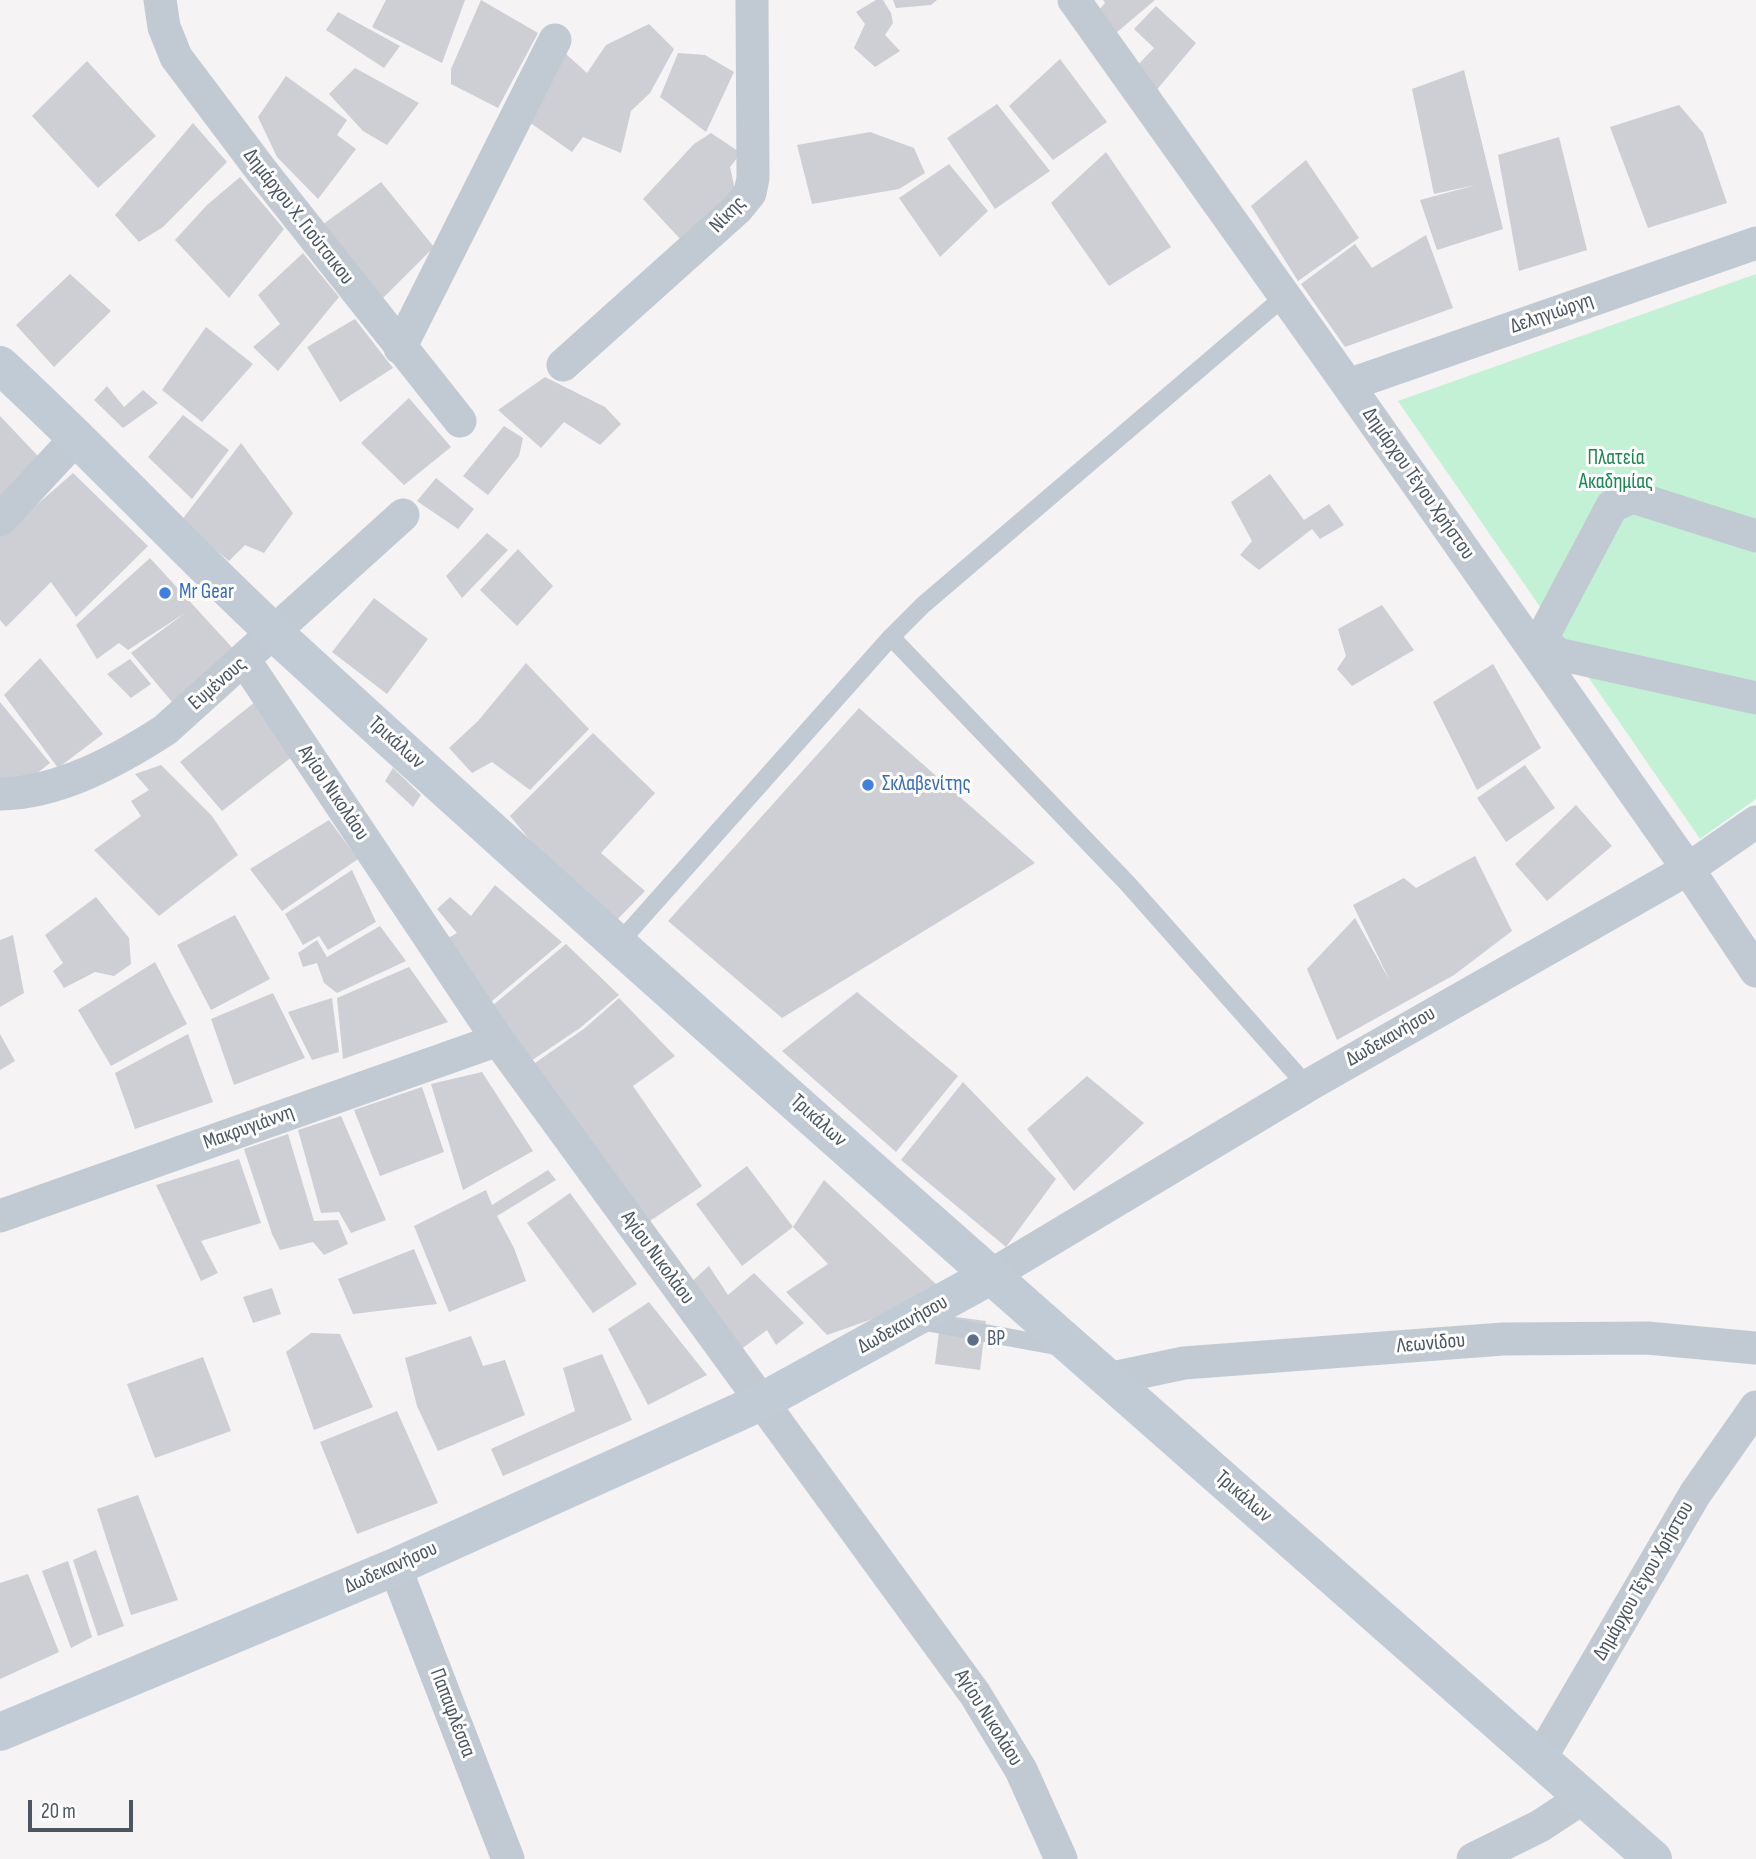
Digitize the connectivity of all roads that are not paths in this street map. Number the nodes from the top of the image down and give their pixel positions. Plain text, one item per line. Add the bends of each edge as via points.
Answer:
1 (160, 0) edge
2 (752, 0) edge
3 (1074, 0) edge
4 (555, 40) dead end
5 (1756, 243) edge
6 (1285, 296) junction
7 (401, 348) junction
8 (0, 365) edge
9 (563, 365) dead end
10 (1348, 385) junction
11 (460, 421) dead end
12 (78, 436) junction
13 (403, 515) dead end
14 (0, 520) edge
15 (1756, 536) edge
16 (275, 633) junction
17 (891, 637) junction
18 (245, 661) junction
19 (1756, 698) edge
20 (0, 794) edge
21 (1756, 822) edge
22 (1688, 869) junction
23 (618, 944) junction
24 (1756, 971) edge
25 (498, 1040) junction
26 (1307, 1086) junction
27 (0, 1216) edge
28 (990, 1276) junction
29 (913, 1320) junction
30 (1756, 1348) edge
31 (1075, 1350) junction
32 (1108, 1379) junction
33 (761, 1402) junction
34 (1756, 1407) edge
35 (395, 1567) junction
36 (0, 1732) edge
37 (1540, 1759) junction
38 (1584, 1797) junction
39 (508, 1859) edge
40 (1061, 1859) edge
41 (1474, 1859) edge
42 (1653, 1859) edge

1 - 7 street, Δημάρχου Χ. Γιούτσικου via 176,57
2 - 9 street, Νίκης via 750,193
3 - 6 street, Δημάρχου Τέγου Χρήστου
4 - 7 street
5 - 10 street, Δεληγιώργη
6 - 10 street, Δημάρχου Τέγου Χρήστου
6 - 17 lane
7 - 11 street, Δημάρχου Χ. Γιούτσικου
8 - 12 main road, Τρικάλων
10 - 22 street, Δημάρχου Τέγου Χρήστου
12 - 14 street
12 - 16 main road, Τρικάλων
13 - 16 street, Ευμένους
15 - 19 street via 1633,497 1612,506 1541,640 1558,654
16 - 18 street, Ευμένους
16 - 23 main road, Τρικάλων
17 - 23 lane
17 - 26 lane via 1128,884
18 - 20 street, Ευμένους via 165,730 120,757 49,786
18 - 25 street, Αγίου Νικολάου
21 - 22 street, Δωδεκανήσου
22 - 24 street, Δημάρχου Τέγου Χρήστου
22 - 26 street, Δωδεκανήσου
23 - 28 main road, Τρικάλων
25 - 27 street, Μακρυγιάννη
25 - 33 street, Αγίου Νικολάου
26 - 28 street, Δωδεκανήσου
28 - 29 main road, Δωδεκανήσου
28 - 31 main road, Τρικάλων
29 - 31 lane
29 - 33 main road, Δωδεκανήσου
30 - 32 street, Λεωνίδου via 1647,1338 1503,1339 1196,1362
31 - 32 main road, Τρικάλων
32 - 37 main road, Τρικάλων
33 - 35 main road, Δωδεκανήσου
33 - 40 street, Αγίου Νικολάου via 981,1703 1021,1770
34 - 37 street, Δημάρχου Τέγου Χρήστου via 1695,1494
35 - 36 main road, Δωδεκανήσου
35 - 39 street, Παπαφλέσσα
37 - 38 main road, Τρικάλων
38 - 41 street via 1540,1826
38 - 42 main road, Τρικάλων

